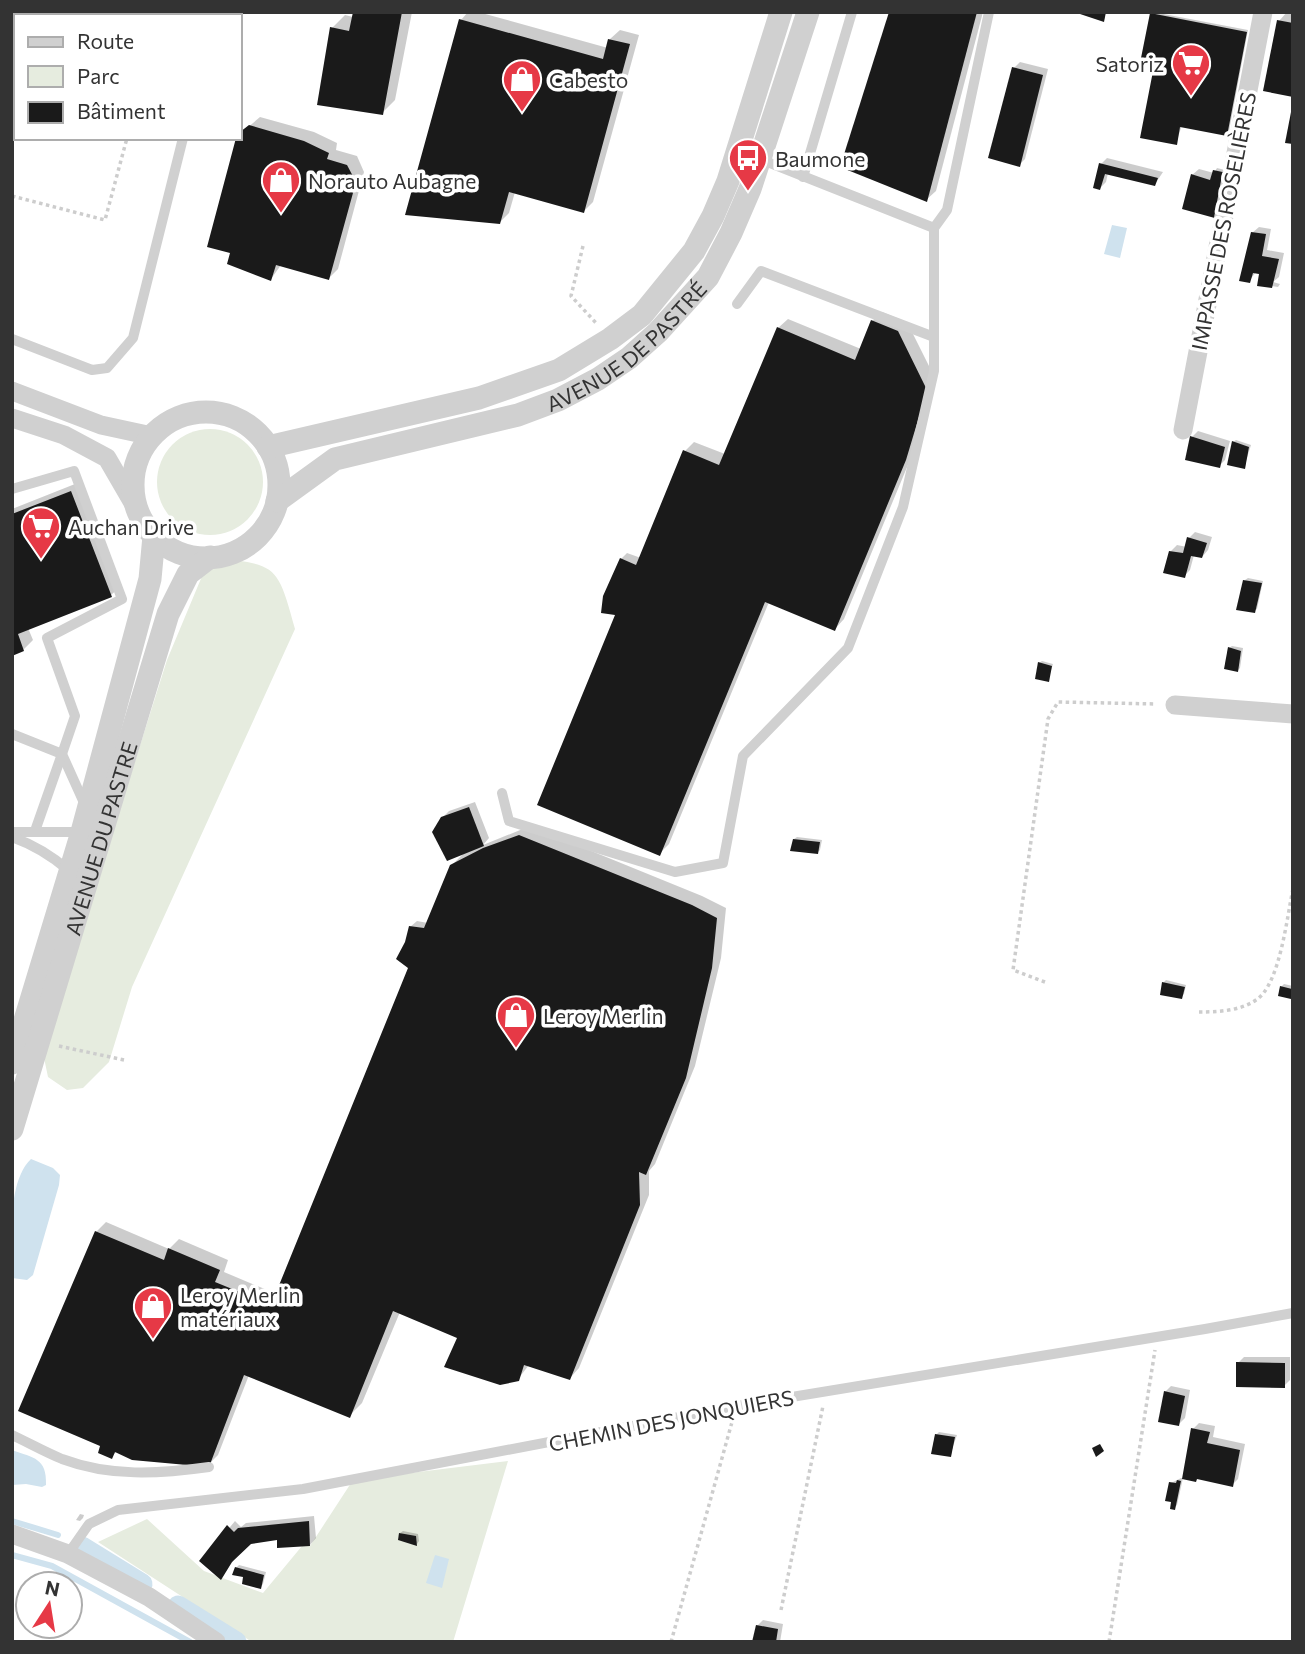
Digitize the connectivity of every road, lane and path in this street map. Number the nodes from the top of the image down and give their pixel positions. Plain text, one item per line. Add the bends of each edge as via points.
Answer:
1 (781, 12) edge
2 (808, 12) edge
3 (852, 12) edge
4 (989, 12) edge
5 (1263, 12) edge
6 (126, 140) edge
7 (182, 140) edge
8 (760, 159) junction
9 (803, 177) junction
10 (12, 196) edge
11 (934, 229) junction
12 (583, 246) dead end
13 (737, 304) dead end
14 (934, 337) junction
15 (12, 339) edge
16 (610, 339) junction
17 (12, 391) edge
18 (12, 418) edge
19 (1183, 430) dead end
20 (152, 436) junction
21 (268, 447) junction
22 (12, 489) edge
23 (277, 501) junction
24 (136, 508) junction
25 (154, 536) junction
26 (210, 557) junction
27 (1175, 705) joint
28 (1293, 714) edge
29 (12, 734) edge
30 (62, 754) junction
31 (502, 793) dead end
32 (85, 821) junction
33 (35, 831) junction
34 (12, 832) edge
35 (12, 838) edge
36 (69, 871) junction
37 (1293, 889) edge
38 (1045, 982) dead end
39 (1199, 1012) dead end
40 (40, 1042) junction
41 (124, 1060) dead end
42 (12, 1063) edge
43 (12, 1129) edge
44 (1293, 1313) edge
45 (1158, 1336) junction
46 (826, 1392) junction
47 (737, 1406) junction
48 (12, 1435) edge
49 (209, 1467) dead end
50 (12, 1534) edge
51 (68, 1554) junction
52 (781, 1610) dead end
53 (216, 1642) edge
54 (671, 1642) edge
55 (1110, 1642) edge

1 - 16 street, AVENUE DE PASTRÉ via 713,216 694,251 642,315
2 - 8 street, AVENUE DE PASTRÉ
3 - 9 lane
4 - 11 lane via 947,210
5 - 19 street, IMPASSE DES ROSELIÈRES
6 - 10 path via 105,220
7 - 15 lane via 133,338 107,368 92,370
8 - 9 lane
8 - 23 street, AVENUE DE PASTRÉ via 708,277 629,358 568,395 518,415 335,459
9 - 11 lane
11 - 14 lane
12 - 16 path via 571,296
13 - 14 lane via 761,271
14 - 31 lane via 934,371 903,506 848,648 743,756 723,863 674,872 509,821
16 - 21 street, AVENUE DE PASTRÉ via 559,370 479,398
17 - 20 street via 102,425
18 - 24 street via 64,435 107,458
20 - 21 street via 182,416 210,412 250,427
20 - 24 street via 133,471
21 - 23 street via 278,480
22 - 30 lane via 74,471 122,599 47,638 75,716
23 - 26 street via 265,528 251,542 229,554
24 - 25 street
25 - 26 street via 185,555
25 - 32 street, AVENUE DU PASTRE via 150,579
26 - 40 street, AVENUE DU PASTRE via 188,575 168,614
27 - 28 street
27 - 38 path via 1058,702 1048,719 1013,970
29 - 30 lane
30 - 32 lane
30 - 33 lane
32 - 33 lane
32 - 36 street, AVENUE DU PASTRE
33 - 34 lane
35 - 36 lane via 53,856
36 - 42 street, AVENUE DU PASTRE
37 - 39 path via 1277,970 1258,1000 1224,1012
40 - 41 path
40 - 43 street, AVENUE DU PASTRE
44 - 45 lane, CHEMIN DES JONQUIERS
45 - 46 lane, CHEMIN DES JONQUIERS
45 - 55 path
46 - 47 lane, CHEMIN DES JONQUIERS
46 - 52 path
47 - 51 lane, CHEMIN DES JONQUIERS via 303,1489 118,1510 89,1524
47 - 54 path
48 - 49 lane via 63,1460 106,1471 159,1474
50 - 51 street
51 - 53 street via 149,1597

